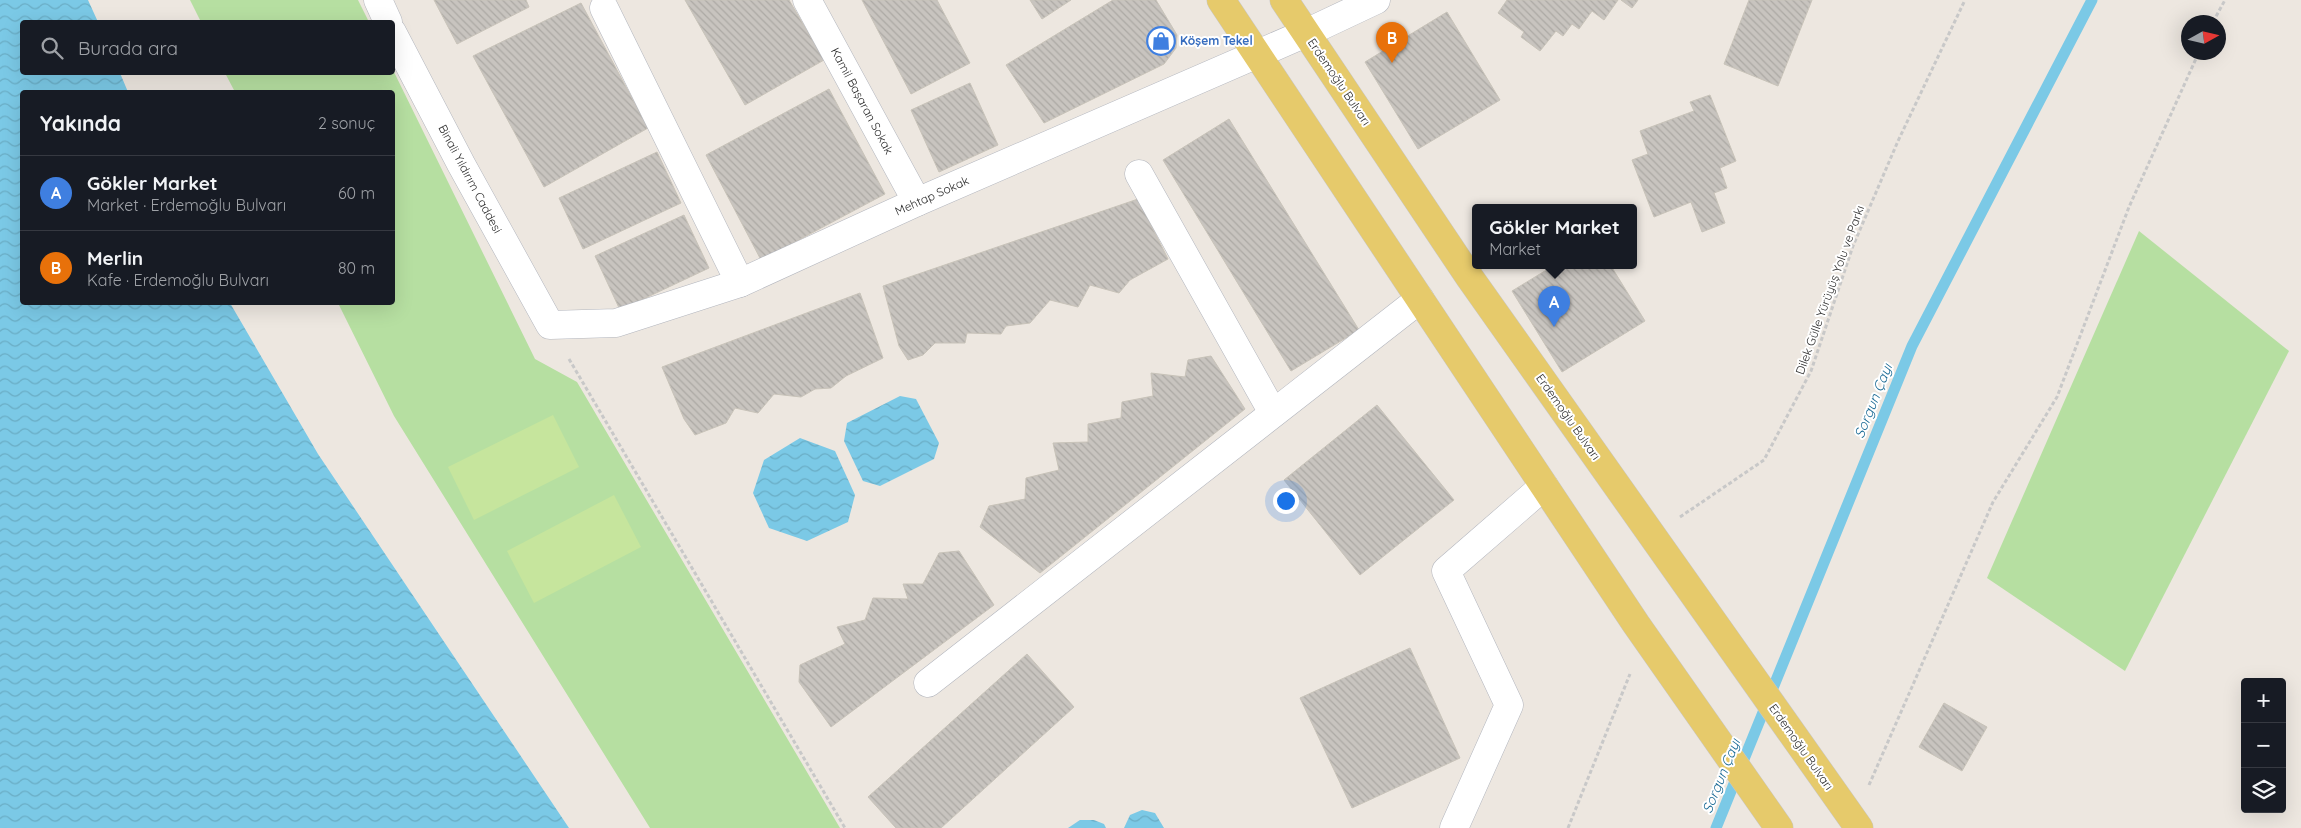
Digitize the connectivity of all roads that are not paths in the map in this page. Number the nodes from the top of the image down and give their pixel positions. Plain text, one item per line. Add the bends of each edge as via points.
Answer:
1 (378, 0) edge
2 (807, 0) edge
3 (1221, 0) edge
4 (1284, 0) edge
5 (1376, 0) edge
6 (604, 8) dead end
7 (387, 20) edge
8 (1306, 34) junction
9 (395, 38) edge
10 (1258, 54) junction
11 (1139, 174) dead end
12 (917, 202) junction
13 (740, 282) junction
14 (1420, 298) junction
15 (550, 325) joint
16 (1273, 414) junction
17 (1544, 486) junction
18 (928, 683) dead end
19 (1856, 824) edge
20 (1454, 828) edge
21 (1779, 828) edge

1 - 7 street
2 - 12 street, Kamil Başaran Sokak
3 - 10 main road
4 - 8 main road, Erdemoğlu Bulvarı
5 - 8 street, Mehtap Sokak
6 - 13 street
8 - 10 street, Mehtap Sokak
8 - 19 main road, Erdemoğlu Bulvarı via 1470,278
9 - 15 street, Binali Yıldırım Caddesi
10 - 12 street, Mehtap Sokak
10 - 14 main road
11 - 16 street
12 - 13 street, Mehtap Sokak
13 - 15 street, Mehtap Sokak via 616,324
14 - 16 street
14 - 17 main road
16 - 18 street
17 - 20 street via 1446,571 1509,705
17 - 21 main road

